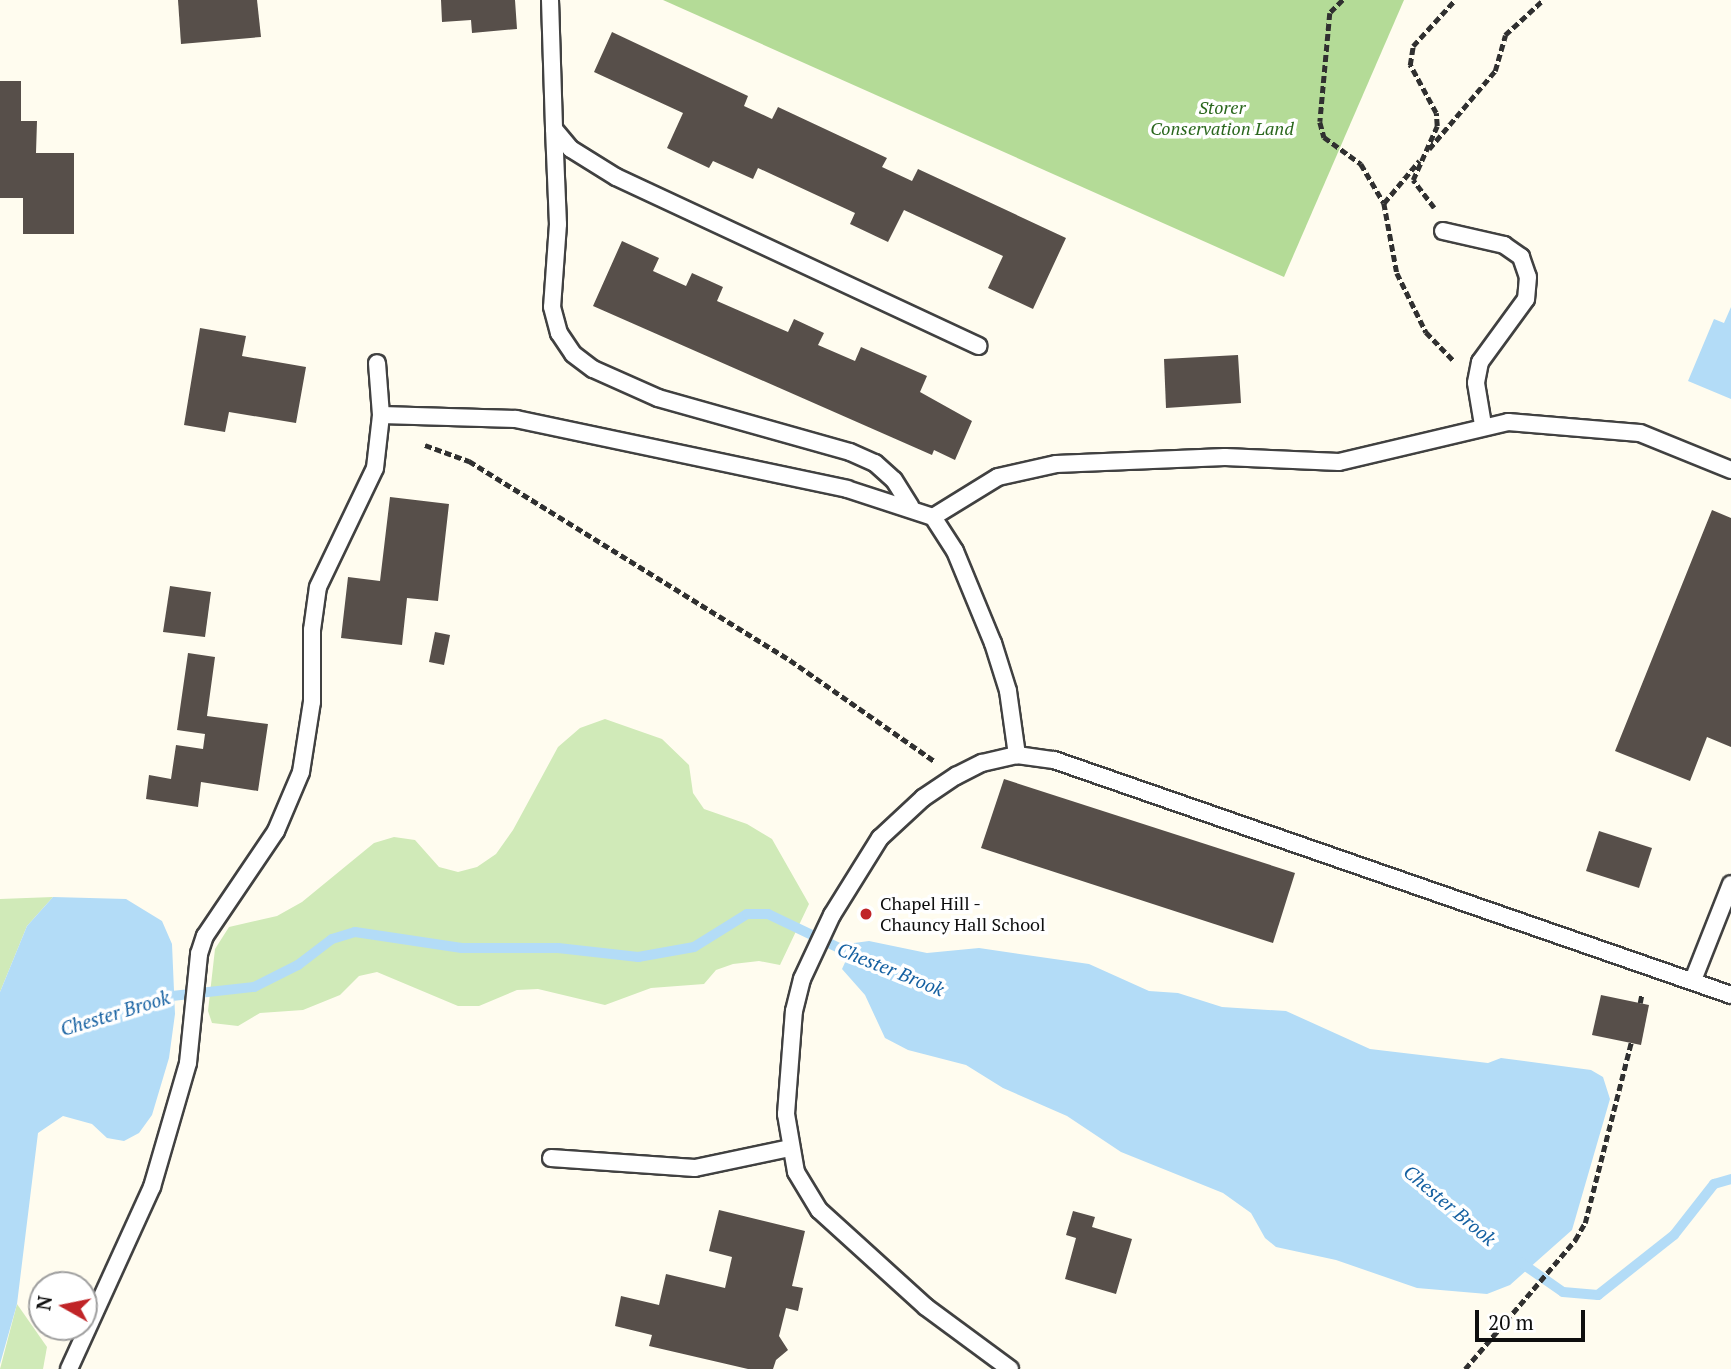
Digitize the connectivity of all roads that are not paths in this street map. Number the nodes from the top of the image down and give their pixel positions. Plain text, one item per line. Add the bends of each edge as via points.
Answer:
1 (550, 0) edge
2 (554, 129) junction
3 (1443, 231) road end
4 (978, 346) dead end
5 (377, 363) dead end
6 (381, 415) junction
7 (1483, 425) junction
8 (1731, 470) edge
9 (910, 506) junction
10 (933, 517) junction
11 (1017, 755) junction
12 (1731, 884) edge
13 (1693, 980) junction
14 (1731, 995) edge
15 (790, 1147) junction
16 (551, 1158) dead end
17 (69, 1369) edge
18 (1010, 1369) edge

1 - 2 lane
2 - 4 lane via 571,149 616,177
2 - 9 lane via 558,234 552,307 559,333 573,354 593,369 658,398 850,452 874,463 894,480
3 - 7 lane via 1504,245 1521,257 1528,276 1526,299 1480,362 1476,383
5 - 6 lane
6 - 9 lane via 516,419
6 - 17 lane via 368,489 318,587 312,629 312,702 301,772 276,831 215,915 197,971 188,1063 152,1187
7 - 8 lane via 1546,423 1640,433
7 - 10 lane via 1339,462 1225,457 1056,464 998,477
9 - 10 lane
10 - 11 lane via 955,551 993,643 1008,691
11 - 13 lane via 1054,761
11 - 15 lane via 982,763 923,798 880,838 832,915 809,962 794,1011 786,1079
12 - 13 lane
13 - 14 lane
15 - 16 lane via 695,1168
15 - 18 lane via 802,1186 831,1222 926,1307

